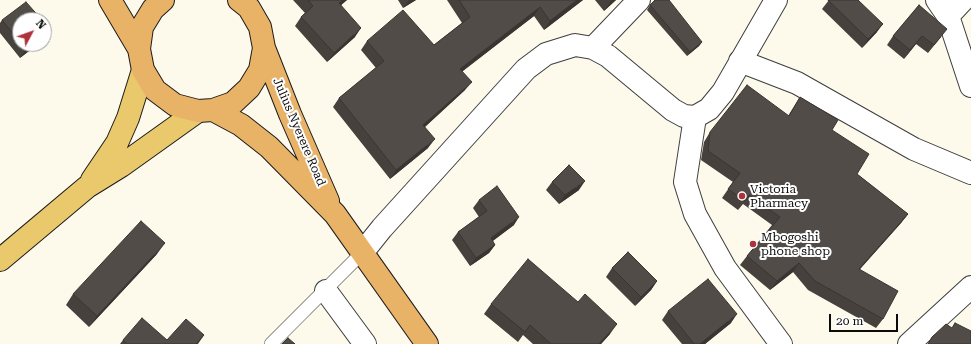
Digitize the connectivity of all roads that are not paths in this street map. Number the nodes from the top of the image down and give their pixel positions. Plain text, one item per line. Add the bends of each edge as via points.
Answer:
1 (110, 0) edge
2 (163, 0) edge
3 (239, 0) edge
4 (639, 0) edge
5 (776, 0) edge
6 (962, 0) edge
7 (942, 8) edge
8 (264, 48) junction
9 (593, 48) junction
10 (139, 49) junction
11 (740, 61) junction
12 (143, 70) junction
13 (971, 86) edge
14 (205, 110) junction
15 (696, 116) junction
16 (971, 174) edge
17 (87, 187) junction
18 (334, 214) junction
19 (362, 253) junction
20 (0, 260) edge
21 (971, 287) edge
22 (326, 291) junction
23 (272, 344) edge
24 (365, 344) edge
25 (427, 344) edge
26 (781, 344) edge
27 (909, 344) edge

1 - 10 highway, Julius Nyerere Road
2 - 10 highway, Julius Nyerere Road via 153,8 142,27
3 - 8 highway, Julius Nyerere Road via 249,8 260,27
4 - 9 street
5 - 11 street
6 - 7 street
7 - 13 street
8 - 14 highway, Julius Nyerere Road via 260,70 249,88 233,102
8 - 18 highway, Julius Nyerere Road
9 - 15 street via 608,56 673,110 684,116
9 - 19 street via 575,45 546,54 526,69
10 - 12 highway, Julius Nyerere Road
11 - 15 street via 723,92 709,108
11 - 16 street via 797,83 914,148
12 - 14 highway, Julius Nyerere Road via 155,90 175,105
12 - 17 main road via 117,144
14 - 17 main road
14 - 18 highway, Julius Nyerere Road via 241,126 270,147
15 - 26 street via 685,182 695,214 725,268
17 - 20 main road
18 - 19 highway, Julius Nyerere Road
19 - 22 lane
19 - 25 highway, Julius Nyerere Road
21 - 27 street
22 - 23 lane
22 - 24 street

